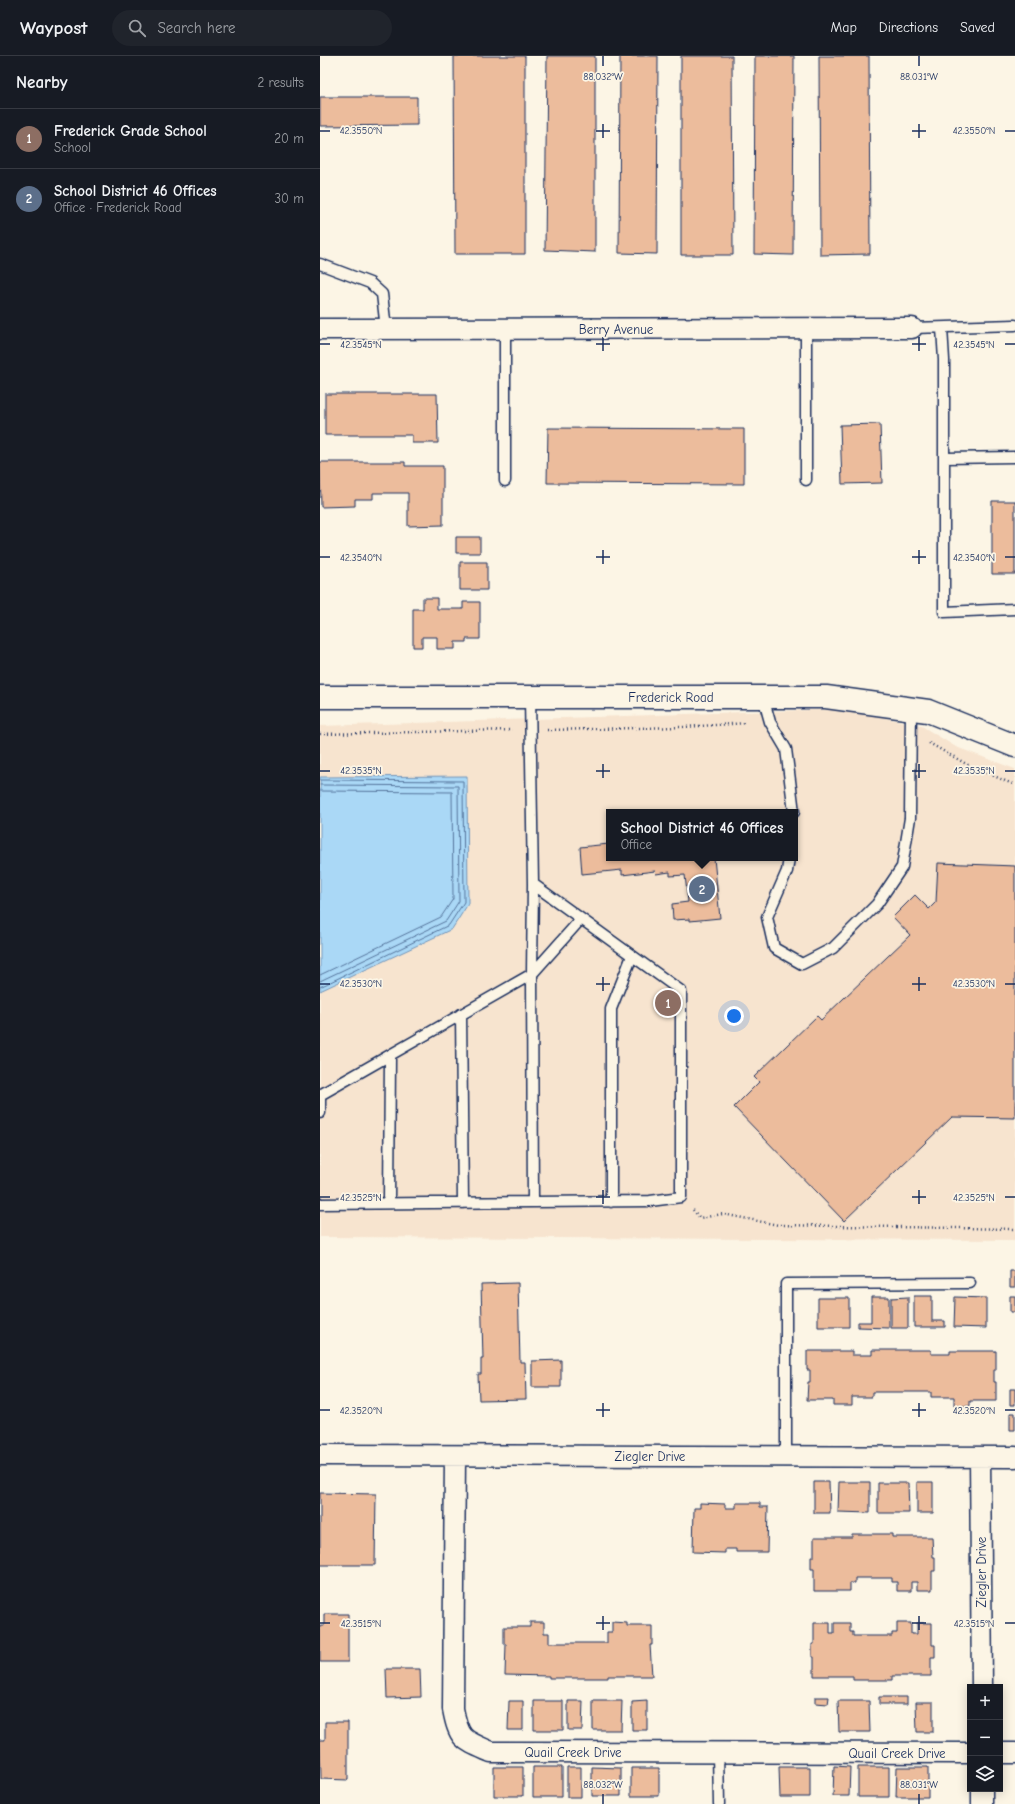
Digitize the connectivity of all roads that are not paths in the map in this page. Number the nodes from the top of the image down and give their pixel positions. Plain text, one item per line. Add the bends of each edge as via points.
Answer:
1 (320, 264) edge
2 (1015, 326) edge
3 (806, 328) junction
4 (912, 328) joint
5 (942, 328) junction
6 (320, 329) edge
7 (386, 329) junction
8 (505, 329) junction
9 (1015, 457) edge
10 (944, 458) junction
11 (806, 480) dead end
12 (505, 481) dead end
13 (1015, 609) edge
14 (320, 697) edge
15 (530, 697) junction
16 (763, 697) junction
17 (911, 708) junction
18 (1015, 746) edge
19 (794, 809) edge
20 (789, 861) edge
21 (533, 884) junction
22 (581, 919) junction
23 (632, 956) junction
24 (532, 974) junction
25 (461, 1014) junction
26 (390, 1056) junction
27 (320, 1095) edge
28 (320, 1113) edge
29 (533, 1202) junction
30 (611, 1202) junction
31 (389, 1203) junction
32 (463, 1203) junction
33 (320, 1204) edge
34 (970, 1283) dead end
35 (320, 1455) edge
36 (455, 1456) junction
37 (786, 1457) junction
38 (980, 1457) junction
39 (1015, 1457) edge
40 (982, 1684) edge
41 (718, 1752) junction
42 (967, 1753) edge
43 (1003, 1753) edge
44 (1015, 1753) edge
45 (982, 1792) edge
46 (719, 1804) edge
47 (982, 1804) edge

1 - 7 lane via 370,283 382,294
2 - 5 lane
3 - 4 street, Berry Avenue
3 - 8 street, Berry Avenue
3 - 11 lane
4 - 5 lane
5 - 10 lane
6 - 7 street, Berry Avenue
7 - 8 street, Berry Avenue
8 - 12 lane
9 - 10 lane
10 - 13 lane via 944,612
14 - 15 street, Frederick Road
15 - 16 street, Frederick Road
15 - 21 lane
16 - 17 street, Frederick Road via 826,697
16 - 19 lane via 770,722 786,749
17 - 18 street, Frederick Road via 928,711
17 - 20 lane via 910,818 902,867 876,904 834,948 802,964 774,948 767,917 787,871
21 - 22 lane
21 - 24 lane
22 - 23 lane
22 - 24 lane
23 - 30 lane via 611,1009
23 - 30 lane via 681,991 681,1197
24 - 25 lane
24 - 29 lane
25 - 26 lane
25 - 32 lane
26 - 27 lane
26 - 31 lane
27 - 28 lane
29 - 30 lane
29 - 32 lane
31 - 32 lane
31 - 33 lane
34 - 37 lane via 786,1284
35 - 36 street, Ziegler Drive
36 - 37 street, Ziegler Drive
36 - 41 street, Quail Creek Drive via 453,1709 457,1730 468,1743 491,1752
37 - 38 street, Ziegler Drive
38 - 39 street, Ziegler Drive
38 - 40 street, Ziegler Drive
41 - 42 street, Quail Creek Drive
41 - 46 lane
43 - 44 street
45 - 47 street

